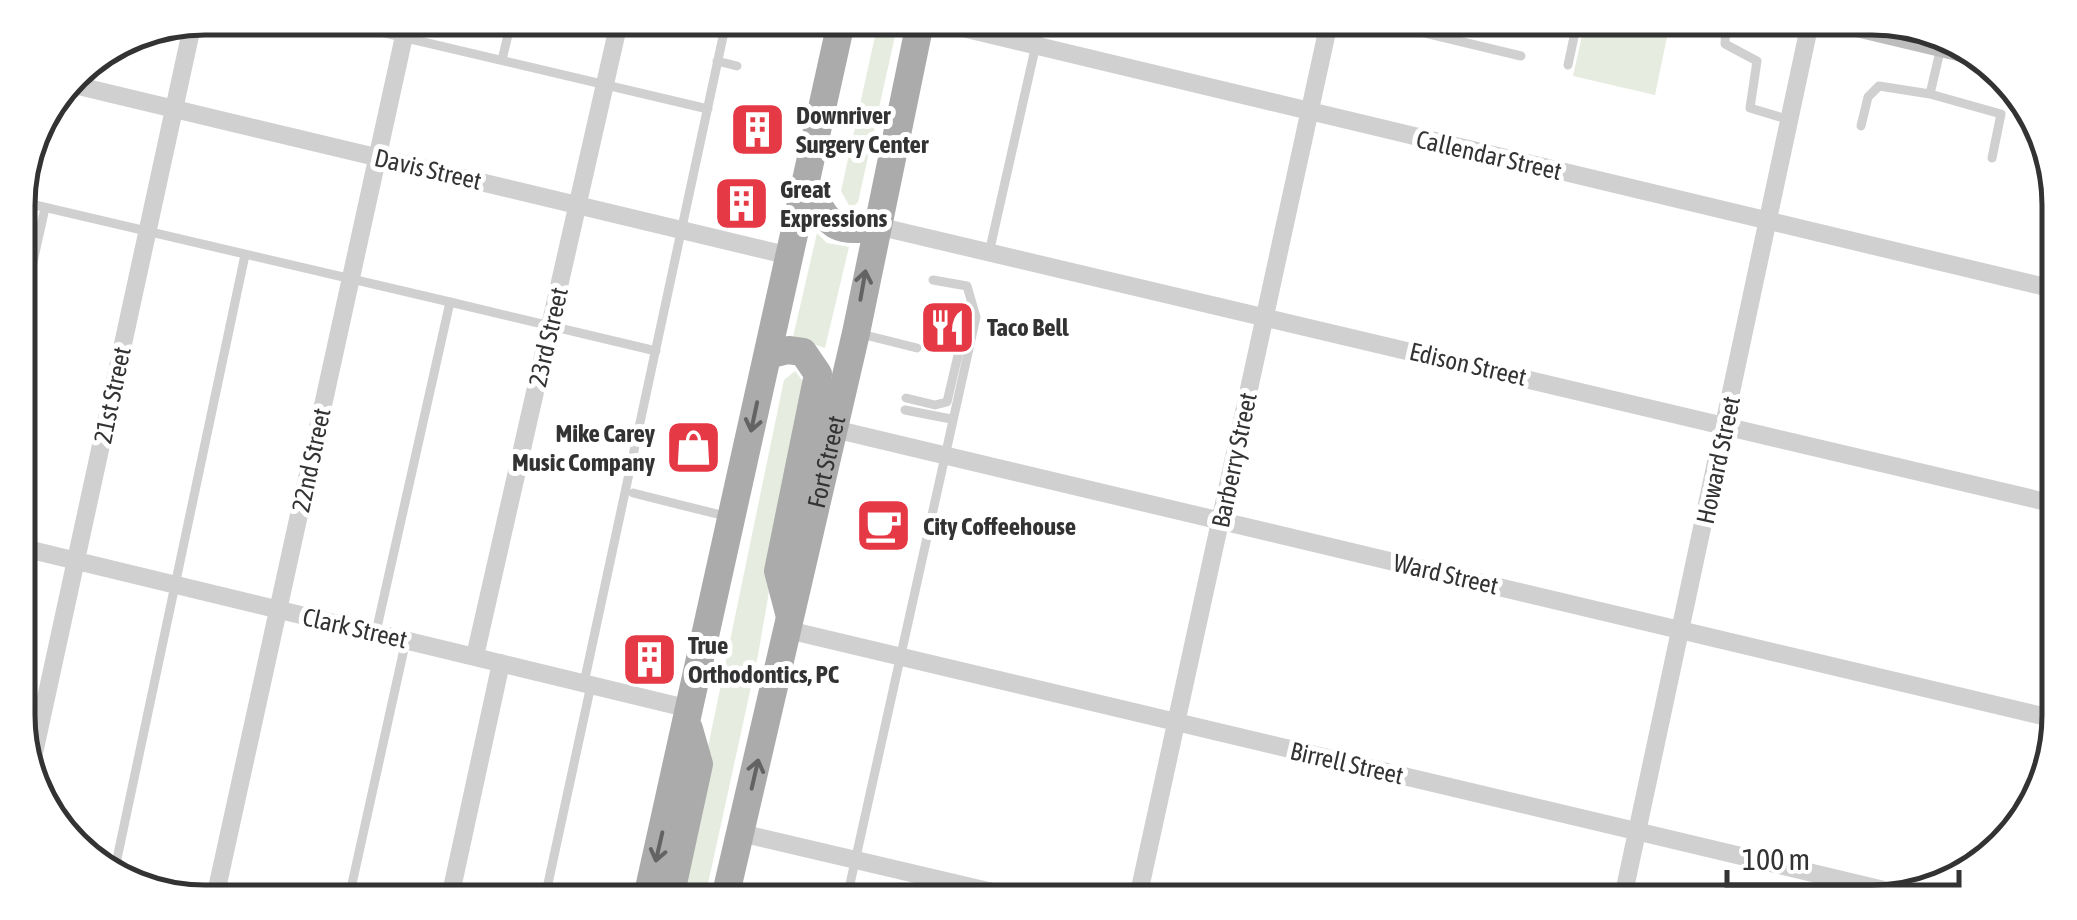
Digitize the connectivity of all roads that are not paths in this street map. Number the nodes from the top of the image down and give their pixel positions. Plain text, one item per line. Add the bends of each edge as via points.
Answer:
1 (395, 35) edge
2 (508, 35) edge
3 (616, 35) edge
4 (723, 35) edge
5 (838, 35) edge
6 (917, 35) edge
7 (1006, 35) edge
8 (1038, 35) edge
9 (1326, 35) edge
10 (1434, 35) edge
11 (1574, 35) edge
12 (1725, 35) edge
13 (1808, 35) edge
14 (191, 36) edge
15 (404, 37) junction
16 (1036, 46) junction
17 (1941, 50) edge
18 (1522, 56) dead end
19 (502, 60) junction
20 (717, 62) junction
21 (1568, 65) dead end
22 (737, 66) dead end
23 (606, 85) junction
24 (83, 88) edge
25 (1930, 94) junction
26 (173, 109) junction
27 (708, 110) junction
28 (1308, 112) junction
29 (1790, 120) junction
30 (1861, 126) dead end
31 (376, 157) junction
32 (1992, 158) dead end
33 (805, 185) junction
34 (35, 205) edge
35 (578, 205) junction
36 (45, 208) junction
37 (1770, 221) junction
38 (876, 226) junction
39 (682, 230) junction
40 (148, 233) junction
41 (35, 252) edge
42 (989, 254) junction
43 (244, 255) junction
44 (790, 256) junction
45 (350, 278) junction
46 (933, 280) dead end
47 (2042, 286) edge
48 (972, 292) junction
49 (450, 302) junction
50 (1263, 316) junction
51 (551, 327) junction
52 (856, 333) junction
53 (917, 348) dead end
54 (656, 352) junction
55 (768, 356) junction
56 (906, 398) dead end
57 (904, 410) dead end
58 (952, 418) junction
59 (1726, 425) junction
60 (834, 429) junction
61 (945, 454) junction
62 (633, 493) dead end
63 (2042, 500) edge
64 (732, 518) junction
65 (1220, 521) junction
66 (35, 551) edge
67 (75, 561) junction
68 (174, 585) junction
69 (278, 610) junction
70 (789, 625) junction
71 (1681, 630) junction
72 (376, 632) junction
73 (406, 640) junction
74 (475, 656) junction
75 (900, 656) junction
76 (502, 664) junction
77 (587, 684) junction
78 (689, 716) junction
79 (2042, 716) edge
80 (1176, 722) junction
81 (36, 739) edge
82 (1638, 831) junction
83 (742, 832) junction
84 (855, 859) junction
85 (117, 860) edge
86 (218, 885) edge
87 (352, 885) edge
88 (453, 885) edge
89 (547, 885) edge
90 (650, 885) edge
91 (672, 885) edge
92 (728, 885) edge
93 (850, 885) edge
94 (964, 885) edge
95 (1140, 885) edge
96 (1626, 885) edge
97 (1863, 885) edge

1 - 15 lane
2 - 19 lane
3 - 23 street, 23rd Street
4 - 20 lane
5 - 33 main road
6 - 38 main road, Fort Street
7 - 16 street, Callendar Street
8 - 16 lane
9 - 28 street, Barberry Street
10 - 18 lane
11 - 21 lane
12 - 29 lane via 1725,44 1757,60 1750,108
13 - 29 street, Howard Street
14 - 26 street, 21st Street
15 - 19 lane
15 - 31 street, 22nd Street
16 - 28 street, Callendar Street
16 - 42 lane
17 - 25 lane
19 - 23 lane
20 - 22 lane
20 - 27 lane
23 - 27 lane
23 - 35 street, 23rd Street
24 - 26 street, Davis Street
25 - 30 lane via 1880,86 1868,97
25 - 32 lane via 2001,114
26 - 31 street, Davis Street
26 - 40 street, 21st Street
27 - 39 lane
28 - 37 street, Callendar Street
28 - 50 street, Barberry Street
29 - 37 street, Howard Street
31 - 35 street, Davis Street
31 - 45 street, 22nd Street
33 - 38 main road via 837,228
33 - 44 main road
34 - 36 lane
35 - 39 street, Davis Street
35 - 51 street, 23rd Street
36 - 40 lane
36 - 41 lane
37 - 47 street, Callendar Street
37 - 59 street, Howard Street
38 - 42 street, Edison Street
52 -> 38 main road, Fort Street
39 - 44 street, Davis Street
39 - 54 lane
40 - 43 lane
40 - 67 street, 21st Street
42 - 50 street, Edison Street
43 - 45 lane
43 - 68 lane
44 - 55 main road
45 - 49 lane
45 - 69 street, 22nd Street
46 - 48 lane
48 - 56 lane via 946,402
48 - 58 lane via 976,317
49 - 51 lane
49 - 72 lane
50 - 59 street, Edison Street
50 - 65 street, Barberry Street
51 - 54 lane
51 - 74 street, 23rd Street
52 - 53 lane
52 - 60 main road, Fort Street
54 - 77 lane
55 -> 64 main road
55 - 70 main road via 803,352 818,374 778,571
57 - 58 lane
58 - 61 lane
59 - 63 street, Edison Street
59 - 71 street, Howard Street
60 - 61 street, Ward Street
60 - 70 main road, Fort Street
61 - 65 street, Ward Street
61 - 75 lane
62 - 64 lane
64 - 78 main road
65 - 71 street, Ward Street
65 - 80 street, Barberry Street
66 - 67 street, Clark Street
67 - 68 street, Clark Street
67 - 81 street, 21st Street
68 - 69 street, Clark Street
68 - 85 lane
69 - 72 street, Clark Street
69 - 86 street, 22nd Street
70 - 75 street, Birrell Street
83 -> 70 main road, Fort Street
71 - 79 street, Ward Street
71 - 82 street, Howard Street
72 - 73 street, Clark Street
73 - 74 street, Clark Street
73 - 87 lane
74 - 76 street, Clark Street
75 - 80 street, Birrell Street
75 - 84 lane
76 - 77 street, Clark Street
76 - 88 street
77 - 78 street, Clark Street
77 - 89 lane
78 -> 90 main road
78 - 91 main road via 698,764
80 - 82 street, Birrell Street
80 - 95 street, Barberry Street
82 - 96 street, Howard Street
82 - 97 street, Birrell Street
83 - 84 street
83 - 92 main road, Fort Street
84 - 93 lane
84 - 94 street

